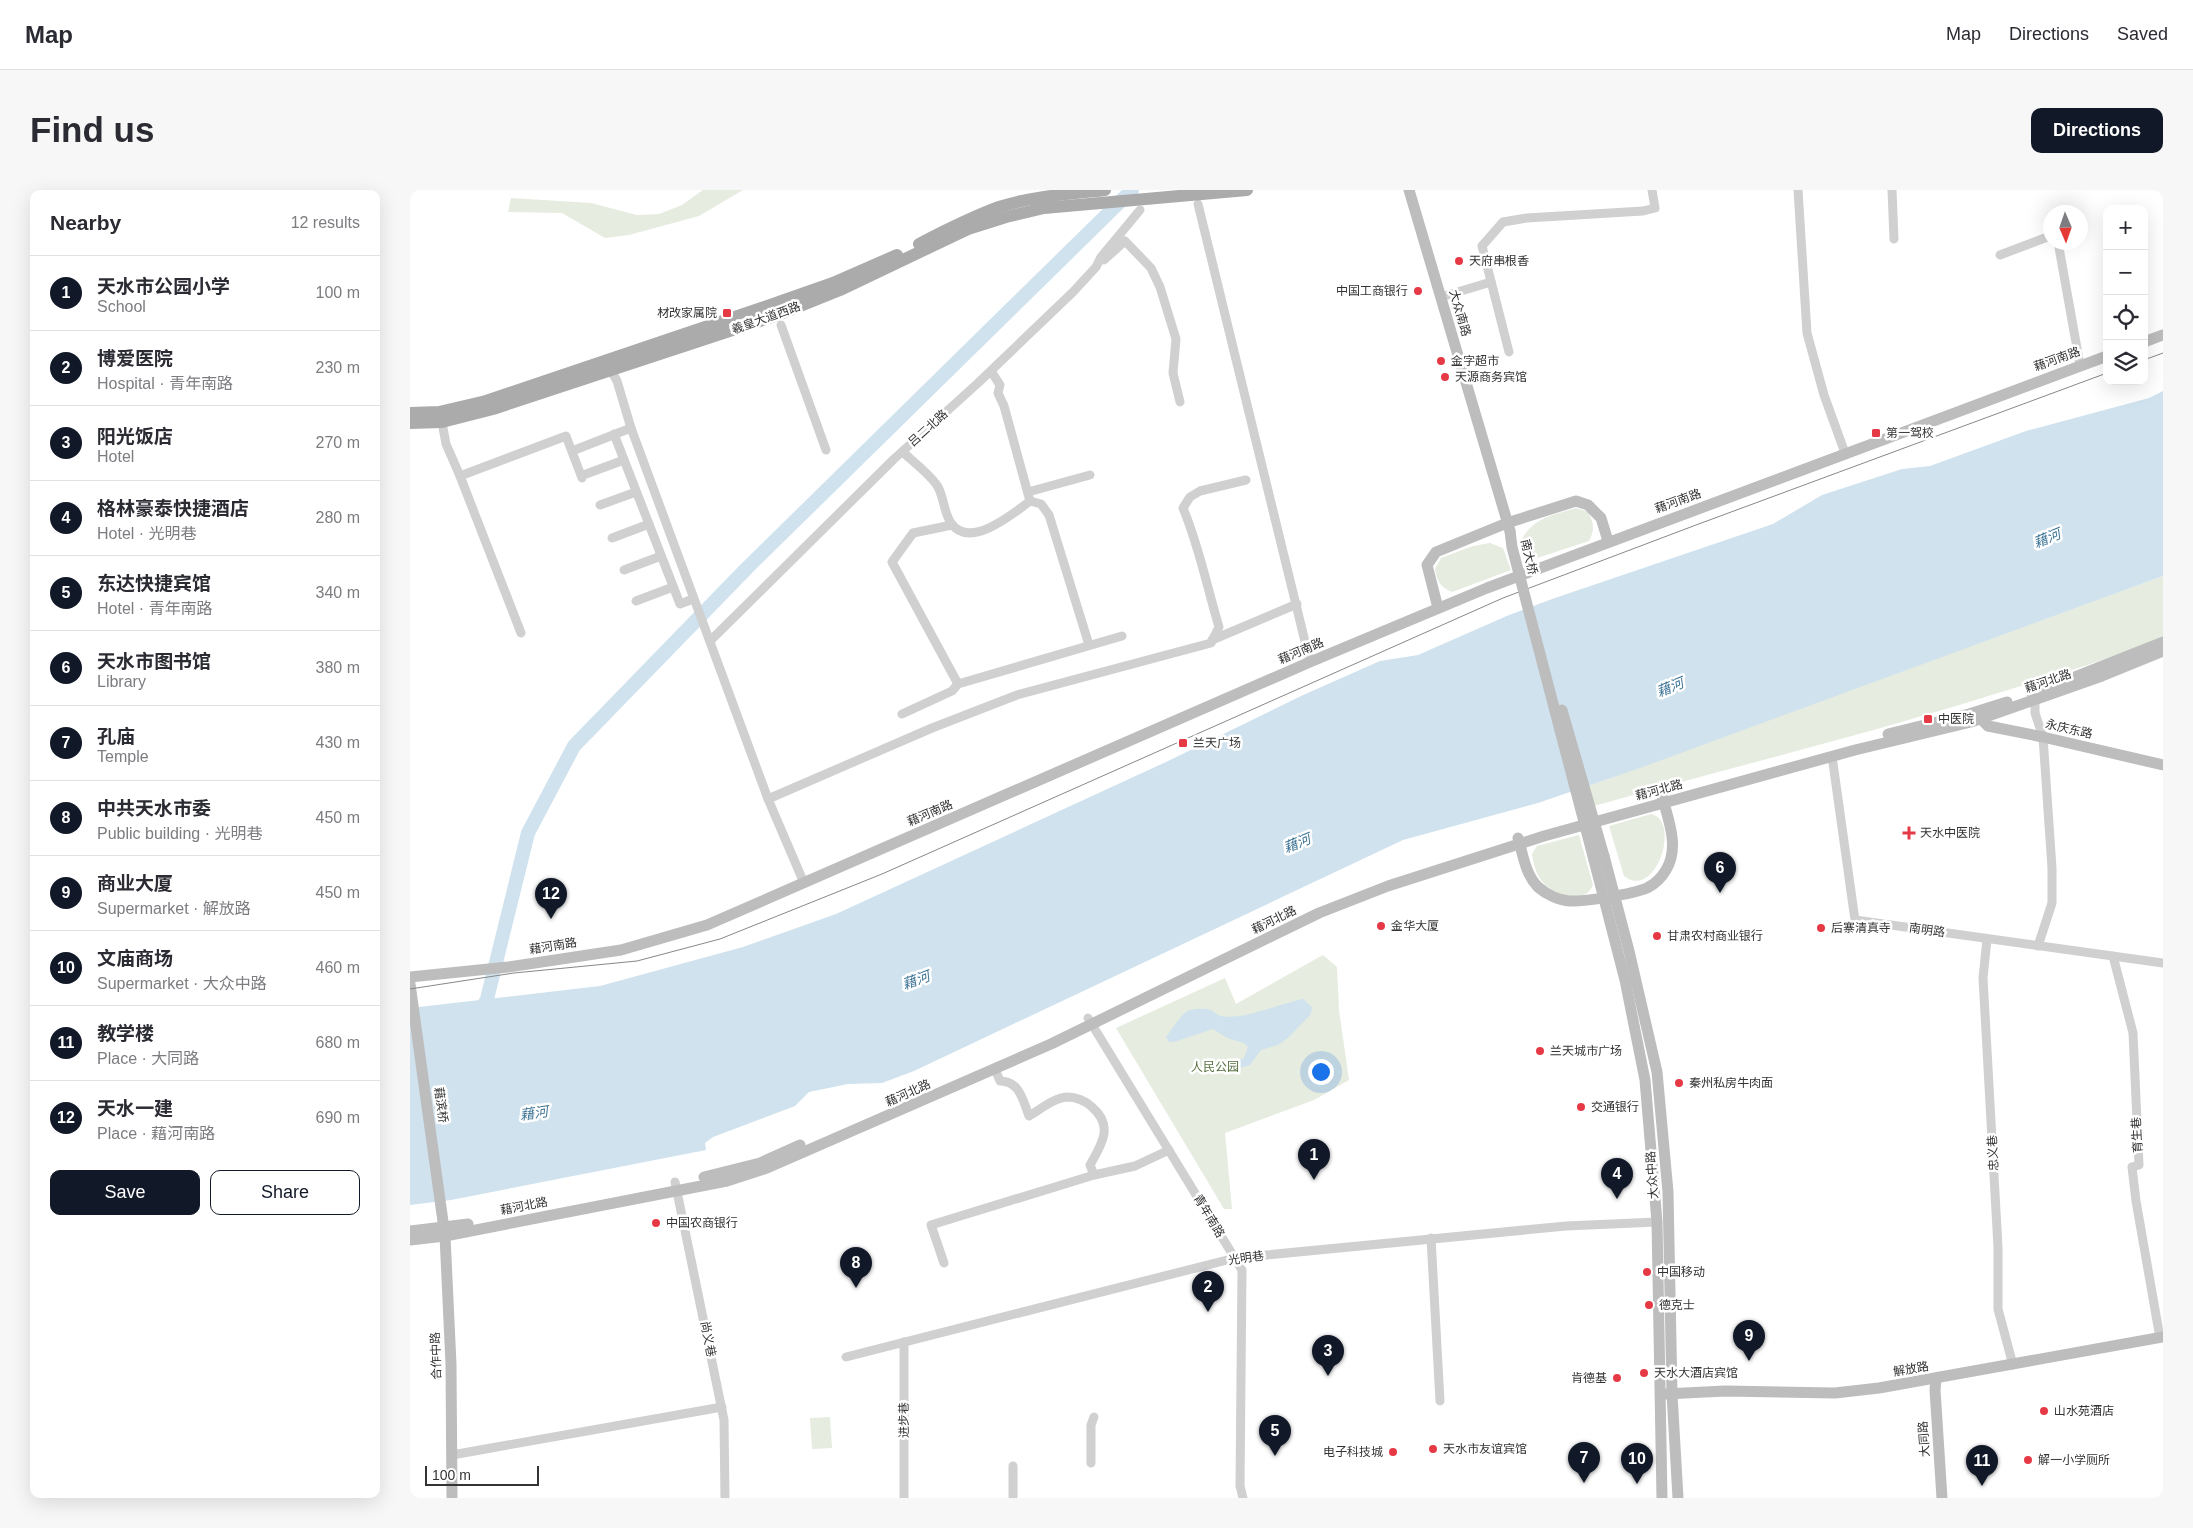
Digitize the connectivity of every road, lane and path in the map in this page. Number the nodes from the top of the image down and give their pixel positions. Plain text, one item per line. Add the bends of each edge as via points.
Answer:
1 (1105, 190) edge
2 (1247, 190) edge
3 (1409, 190) edge
4 (1652, 190) edge
5 (1798, 190) edge
6 (1892, 190) edge
7 (1198, 204) dead end
8 (1140, 210) dead end
9 (1894, 239) dead end
10 (2043, 239) edge
11 (2059, 250) edge
12 (2000, 255) dead end
13 (1096, 267) junction
14 (1491, 282) junction
15 (1441, 297) junction
16 (781, 325) dead end
17 (2163, 335) edge
18 (2148, 341) edge
19 (1509, 352) dead end
20 (2103, 357) edge
21 (608, 365) junction
22 (2080, 366) junction
23 (991, 371) junction
24 (1180, 402) dead end
25 (410, 413) edge
26 (442, 422) junction
27 (410, 423) edge
28 (631, 428) junction
29 (614, 434) junction
30 (826, 450) dead end
31 (572, 451) junction
32 (903, 452) junction
33 (1845, 453) junction
34 (624, 460) junction
35 (1090, 475) dead end
36 (460, 476) junction
37 (1246, 480) dead end
38 (636, 492) junction
39 (1029, 497) junction
40 (600, 506) dead end
41 (649, 524) junction
42 (952, 525) junction
43 (1508, 527) junction
44 (612, 538) dead end
45 (1608, 541) junction
46 (661, 556) junction
47 (624, 570) dead end
48 (673, 587) junction
49 (636, 601) dead end
50 (695, 604) junction
51 (1297, 604) junction
52 (1438, 608) junction
53 (521, 633) dead end
54 (1122, 636) dead end
55 (709, 638) junction
56 (1212, 640) junction
57 (2163, 642) edge
58 (1089, 646) junction
59 (2163, 651) edge
60 (1310, 662) junction
61 (958, 684) junction
62 (2033, 697) junction
63 (902, 714) dead end
64 (1977, 716) junction
65 (2043, 736) junction
66 (1832, 756) junction
67 (2163, 765) edge
68 (768, 798) junction
69 (1663, 800) junction
70 (1519, 839) junction
71 (1599, 858) junction
72 (804, 883) junction
73 (1615, 895) junction
74 (1603, 897) junction
75 (1987, 939) junction
76 (2038, 946) junction
77 (2113, 956) junction
78 (2163, 963) edge
79 (410, 977) edge
80 (410, 984) edge
81 (1090, 1021) junction
82 (996, 1069) junction
83 (1169, 1150) junction
84 (1094, 1175) junction
85 (676, 1186) junction
86 (443, 1214) joint
87 (1657, 1222) junction
88 (410, 1231) edge
89 (444, 1232) junction
90 (1431, 1238) junction
91 (410, 1240) edge
92 (1235, 1258) junction
93 (944, 1263) dead end
94 (2161, 1337) edge
95 (904, 1342) junction
96 (846, 1356) dead end
97 (2012, 1365) junction
98 (1936, 1379) junction
99 (1660, 1394) junction
100 (1672, 1394) junction
101 (1440, 1401) dead end
102 (722, 1407) junction
103 (1094, 1417) dead end
104 (452, 1455) junction
105 (1091, 1463) dead end
106 (1013, 1466) dead end
107 (452, 1498) edge
108 (725, 1498) edge
109 (904, 1498) edge
110 (1013, 1498) edge
111 (1243, 1498) edge
112 (1662, 1498) edge
113 (1678, 1498) edge
114 (1942, 1498) edge

1 - 21 main road, 羲皇大道西路 via 1041,197 1001,207 966,220 896,256 833,283
2 - 21 main road, 羲皇大道西路 via 1044,208 998,219 778,315
3 - 15 main road, 大众南路
4 - 14 street via 1655,208 1643,211 1503,222 1482,246
5 - 33 street via 1807,333 1824,395
6 - 9 street
7 - 51 street
8 - 13 street, 吕二北路
10 - 12 street
11 - 22 street
13 - 23 street, 吕二北路
13 - 24 street via 1125,241 1151,268 1176,339 1173,373
14 - 15 street
14 - 19 street
15 - 43 main road, 大众南路
16 - 30 street
17 - 18 main road
20 - 22 main road, 藉河南路
21 - 25 main road, 羲皇大道西路 via 486,401 439,412
21 - 26 main road, 羲皇大道西路 via 493,410
21 - 28 street via 617,381
22 - 33 main road, 藉河南路
23 - 32 street, 吕二北路
23 - 39 street via 1000,384 998,393
26 - 27 main road, 羲皇大道西路
26 - 36 street via 446,444
28 - 29 street
28 - 50 street
29 - 31 street
29 - 34 street
31 - 34 street via 584,476
31 - 36 street via 566,436
32 - 42 street via 938,486
32 - 55 street, 吕二北路
33 - 45 main road, 藉河南路
34 - 38 street
35 - 39 street
36 - 53 street
37 - 56 street via 1200,491 1190,497 1183,508 1195,537 1220,627
38 - 40 street
38 - 41 street
39 - 42 street via 1002,521 978,532 964,533
39 - 58 street via 1042,504 1049,515
41 - 44 street
41 - 46 street
42 - 61 street via 913,534 892,562
43 - 45 main road via 1576,501 1588,505 1601,518
43 - 52 main road via 1436,552 1428,565
43 - 71 main road, 南大桥, bridge
45 - 52 main road, 藉河南路
46 - 47 street
46 - 48 street
48 - 49 street
48 - 50 street via 680,604
50 - 55 street
51 - 56 street
51 - 60 street
52 - 60 main road, 藉河南路
54 - 58 street
55 - 68 street
56 - 68 street via 1211,643 1017,695
57 - 62 main road, 藉河北路
58 - 61 street
59 - 62 main road, 藉河北路 via 2102,676
60 - 72 main road, 藉河南路
61 - 63 street via 952,691
62 - 64 main road, 藉河北路
62 - 65 street
64 - 65 main road, 永庆东路 via 1988,726
64 - 66 main road, 藉河北路
64 - 69 main road, 藉河北路 via 1853,743
65 - 67 main road, 永庆东路
65 - 76 street via 2052,903
66 - 69 main road, 藉河北路
66 - 75 street, 南明路 via 1855,920
68 - 72 street
69 - 70 main road, 藉河北路
69 - 73 main road via 1673,853 1667,869 1656,883 1645,889
70 - 74 main road via 1528,872 1551,896 1567,901
70 - 81 main road, 藉河北路 via 1319,914
71 - 73 main road, 大众中路
71 - 74 main road, 大众中路
72 - 79 main road, 藉河南路 via 707,925 621,950 508,967
73 - 74 main road
73 - 100 main road, 大众中路 via 1657,1072 1668,1192
74 - 87 main road, 大众中路 via 1645,1080
75 - 76 street, 南明路
75 - 97 street, 忠义巷 via 1983,978 1998,1247 1998,1309
76 - 77 street, 南明路
77 - 78 street, 南明路
77 - 94 street, 育生巷 via 2133,1034 2139,1165 2132,1167
80 - 86 main road, 藉滨桥
81 - 82 main road, 藉河北路
81 - 83 street, 青年南路
81 - 85 main road, 藉河北路 via 760,1163
82 - 84 street via 1000,1081 1009,1081 1016,1086 1029,1116 1067,1097 1086,1102 1102,1116 1105,1129 1102,1143 1090,1165
82 - 85 main road, 藉河北路 via 767,1168 727,1181
83 - 84 street via 1135,1166
83 - 92 street, 青年南路
84 - 93 street via 931,1225
85 - 89 main road, 藉河北路
85 - 102 street, 尚义巷
86 - 89 main road, 合作中路
87 - 90 street, 光明巷
87 - 99 main road, 大众中路
88 - 89 main road, 藉河北路
89 - 91 main road, 藉河北路
89 - 104 main road, 合作中路
90 - 92 street, 光明巷
90 - 101 street
92 - 95 street, 光明巷
92 - 111 street, 青年南路 via 1242,1270 1240,1486
94 - 97 main road, 解放路
95 - 96 street, 光明巷
95 - 109 street, 进步巷
97 - 98 main road, 解放路
98 - 100 main road, 解放路 via 1835,1393 1725,1391
98 - 114 main road, 大同路
99 - 100 main road, 解放路
99 - 112 main road, 大众中路
100 - 113 main road, 大众中路
102 - 104 street
102 - 108 street, 尚义巷
103 - 105 street
104 - 107 main road, 合作中路
106 - 110 street

